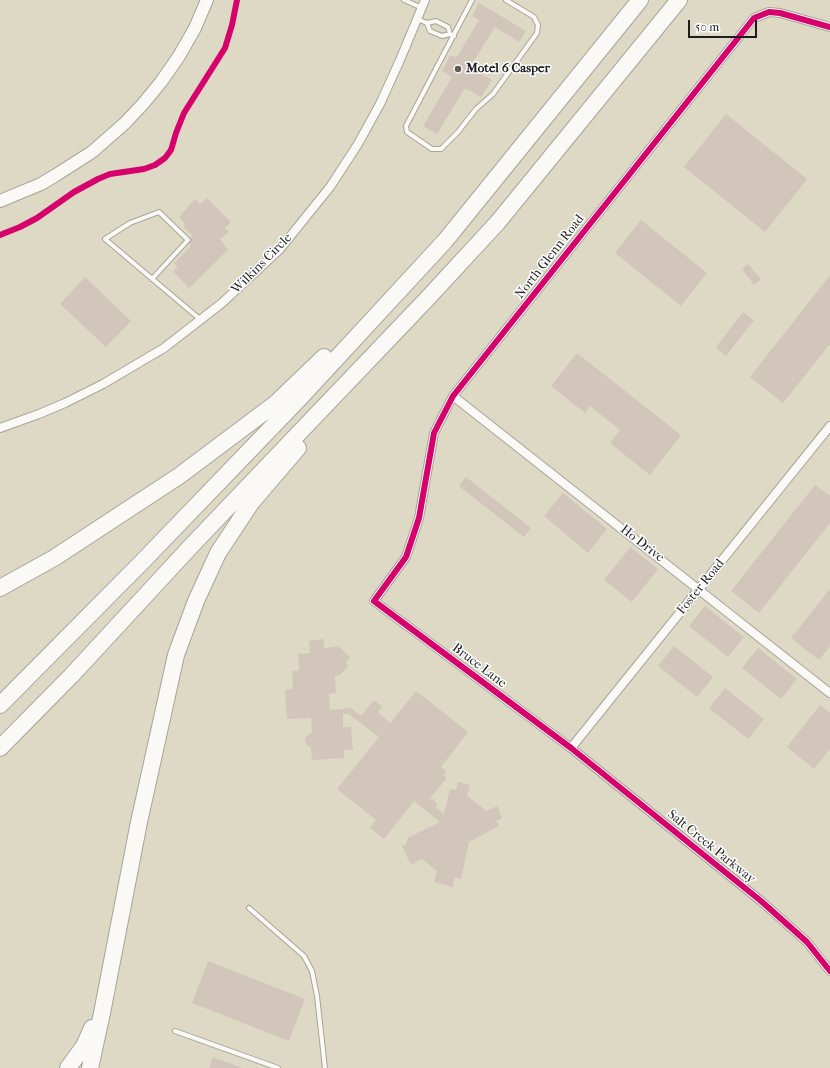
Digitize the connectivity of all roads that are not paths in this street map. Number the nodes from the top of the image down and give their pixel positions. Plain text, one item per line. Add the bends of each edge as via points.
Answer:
1 (207, 0) edge
2 (404, 0) edge
3 (472, 0) edge
4 (506, 0) edge
5 (640, 0) edge
6 (679, 0) edge
7 (423, 4) edge
8 (418, 18) junction
9 (427, 23) junction
10 (830, 27) edge
11 (452, 35) junction
12 (0, 201) edge
13 (445, 241) junction
14 (152, 278) junction
15 (426, 300) junction
16 (202, 320) junction
17 (453, 396) junction
18 (830, 426) edge
19 (0, 428) edge
20 (0, 588) edge
21 (700, 589) junction
22 (374, 601) joint
23 (830, 693) edge
24 (0, 705) edge
25 (0, 748) edge
26 (571, 748) junction
27 (249, 908) dead end
28 (830, 971) edge
29 (110, 973) junction
30 (175, 1031) dead end
31 (68, 1068) edge
32 (90, 1068) edge
33 (278, 1068) edge
34 (325, 1068) edge

1 - 12 main road via 179,56 161,82 125,123 92,152 56,175
2 - 7 lane
3 - 11 lane
4 - 11 lane via 534,17 538,25 537,33 493,94 476,109 441,149 432,149 407,132 406,126
5 - 13 highway
6 - 15 highway via 498,222
7 - 8 street, Wilkins Circle
8 - 9 lane
8 - 16 street, Wilkins Circle via 380,104 330,187 280,248
9 - 11 lane via 436,21 448,27
9 - 11 lane via 430,31 442,36
10 - 17 street, North Glenn Road via 780,13 769,12 754,18
13 - 20 highway via 275,404 179,476 54,558
13 - 24 highway via 294,404
14 - 14 lane via 105,239 130,223 159,212 188,240
14 - 16 lane
15 - 25 highway
15 - 29 highway via 251,503 218,553 196,601 176,655 139,822
16 - 19 street, Wilkins Circle via 164,348 103,384 39,414
17 - 21 street, Ho Drive
17 - 22 street, North Glenn Road via 434,433 419,518 406,557
18 - 21 street, Foster Road
21 - 23 street, Ho Drive
21 - 26 street, Foster Road
22 - 26 street, Bruce Lane
26 - 28 street, Salt Creek Parkway via 761,901 807,942
27 - 34 lane via 304,956 312,971
29 - 31 highway via 89,1035
29 - 32 highway
30 - 33 lane

